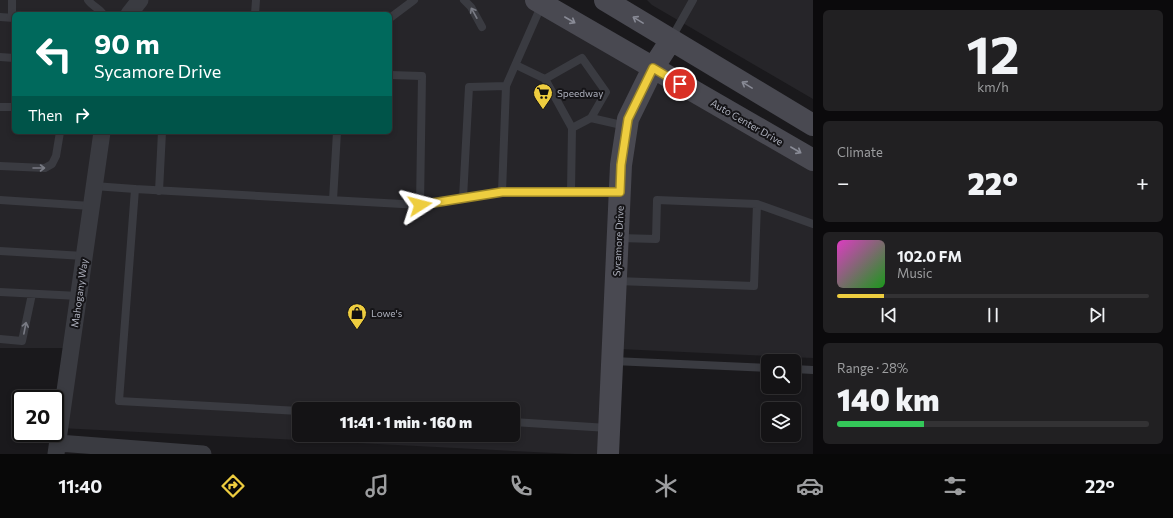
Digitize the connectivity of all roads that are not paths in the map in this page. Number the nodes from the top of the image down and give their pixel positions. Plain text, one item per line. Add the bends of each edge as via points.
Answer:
1 (12, 0) edge
2 (88, 0) edge
3 (140, 0) edge
4 (256, 0) edge
5 (414, 0) edge
6 (464, 0) edge
7 (605, 0) edge
8 (693, 0) edge
9 (539, 2) edge
10 (13, 12) edge
11 (102, 12) edge
12 (131, 12) edge
13 (255, 12) edge
14 (392, 16) edge
15 (0, 17) edge
16 (12, 18) edge
17 (482, 27) dead end
18 (671, 40) junction
19 (0, 57) edge
20 (12, 58) edge
21 (516, 65) junction
22 (653, 68) junction
23 (392, 76) edge
24 (545, 79) junction
25 (506, 86) junction
26 (0, 107) edge
27 (12, 108) edge
28 (592, 118) junction
29 (813, 125) edge
30 (627, 126) junction
31 (572, 128) junction
32 (60, 134) edge
33 (102, 134) edge
34 (162, 134) edge
35 (337, 134) edge
36 (813, 160) edge
37 (0, 166) edge
38 (94, 186) junction
39 (135, 189) junction
40 (159, 191) junction
41 (502, 192) junction
42 (571, 192) junction
43 (620, 192) junction
44 (462, 198) junction
45 (0, 200) edge
46 (333, 200) junction
47 (756, 204) junction
48 (420, 205) junction
49 (92, 206) junction
50 (813, 224) edge
51 (618, 238) junction
52 (0, 251) edge
53 (84, 256) junction
54 (616, 281) junction
55 (0, 292) edge
56 (32, 294) junction
57 (79, 296) junction
58 (0, 340) edge
59 (612, 361) junction
60 (761, 368) edge
61 (801, 369) edge
62 (813, 370) edge
63 (292, 411) edge
64 (520, 422) edge
65 (609, 428) junction
66 (57, 448) edge
67 (203, 454) edge
68 (608, 454) edge

1 - 10 lane
2 - 11 lane
3 - 12 street
4 - 13 lane
5 - 14 lane
17 -> 6 lane
18 -> 7 main road
8 - 18 lane
9 - 21 lane
9 -> 22 main road, Auto Center Drive
15 - 16 lane
18 - 22 main road, Sycamore Drive
29 -> 18 main road
19 - 20 lane
21 - 24 lane
21 - 25 lane
22 - 30 main road, Sycamore Drive
22 -> 36 main road, Auto Center Drive
23 - 48 lane via 422,76
24 - 28 lane via 582,58 606,92
24 - 31 lane
25 - 41 lane
25 - 44 lane via 470,87
26 - 27 lane
28 - 30 lane
28 - 31 lane
30 - 43 main road, Sycamore Drive
31 - 42 lane
37 -> 32 lane via 45,168 52,164 56,156
33 - 38 street, Mahogany Way
34 - 40 lane
35 - 46 lane
38 - 39 lane
38 - 49 street, Mahogany Way
39 - 40 lane
39 - 63 lane via 119,401
40 - 46 lane
41 - 42 lane
41 - 44 lane
42 - 43 lane
43 - 51 main road, Sycamore Drive
44 - 48 lane
45 - 49 lane
46 - 48 lane
47 - 50 lane
47 - 51 lane via 657,200 656,239
47 - 54 lane via 754,286
49 - 53 street, Mahogany Way
51 - 54 main road, Sycamore Drive
52 - 53 lane
53 - 57 street, Mahogany Way
54 - 59 main road, Sycamore Drive
55 - 56 lane
56 - 57 lane
58 -> 56 lane via 22,341
57 - 66 street, Mahogany Way
59 - 60 lane
59 - 65 main road, Sycamore Drive
61 - 62 lane
64 - 65 lane
65 - 68 main road, Sycamore Drive
66 - 67 street

